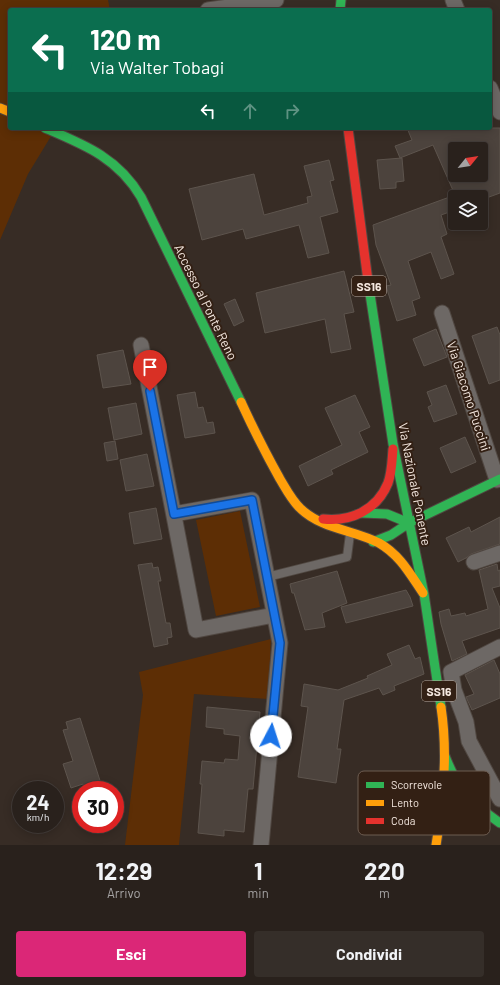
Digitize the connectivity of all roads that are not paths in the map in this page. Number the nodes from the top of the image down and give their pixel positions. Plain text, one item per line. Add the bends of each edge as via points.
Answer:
1 (276, 0) edge
2 (222, 8) edge
3 (492, 93) edge
4 (500, 112) edge
5 (49, 130) edge
6 (348, 130) edge
7 (442, 313) dead end
8 (141, 345) dead end
9 (393, 444) junction
10 (498, 480) edge
11 (362, 513) junction
12 (174, 514) junction
13 (314, 518) junction
14 (410, 522) junction
15 (350, 534) junction
16 (373, 542) junction
17 (500, 553) edge
18 (474, 562) dead end
19 (267, 577) junction
20 (424, 594) junction
21 (274, 615) junction
22 (500, 647) edge
23 (445, 756) junction
24 (444, 771) edge
25 (450, 771) edge
26 (485, 771) edge
27 (490, 780) edge
28 (500, 799) edge
29 (490, 816) edge
30 (500, 823) edge
31 (490, 824) edge
32 (500, 828) edge
33 (437, 835) edge
34 (446, 836) dead end
35 (261, 845) edge
36 (436, 845) edge
37 (439, 845) edge

1 - 2 street
3 - 4 street
5 - 13 main road, Accesso al Ponte Reno via 109,160 132,182 267,456 288,492 301,509
6 - 9 main road, Via Nazionale Ponente / SS16 via 375,332
7 - 10 street, Via Giacomo Puccini
8 - 12 street
9 - 11 main road via 388,482 378,501
9 - 14 main road, Via Nazionale Ponente / SS16
10 - 14 main road
11 - 13 main road via 339,521
11 - 14 main road via 385,512
12 - 19 street via 252,500
12 - 21 street via 196,630
13 - 15 main road, Accesso al Ponte Reno
14 - 16 main road via 391,535
14 - 20 main road, Via Nazionale Ponente / SS16
15 - 16 main road, Accesso al Ponte Reno
15 - 19 lane via 347,558
16 - 20 main road, Accesso al Ponte Reno via 392,552 404,564
17 - 18 street
19 - 21 street
20 - 23 main road, Via Nazionale Ponente / SS16 via 443,718
21 - 35 street via 280,643
22 - 26 street via 450,672 466,722 469,741
23 - 24 main road, Via Nazionale Ponente / SS16
23 - 25 main road
27 - 28 street
29 - 30 main road
31 - 32 main road
33 - 36 main road, Via Nazionale Ponente / SS16
34 - 37 main road

